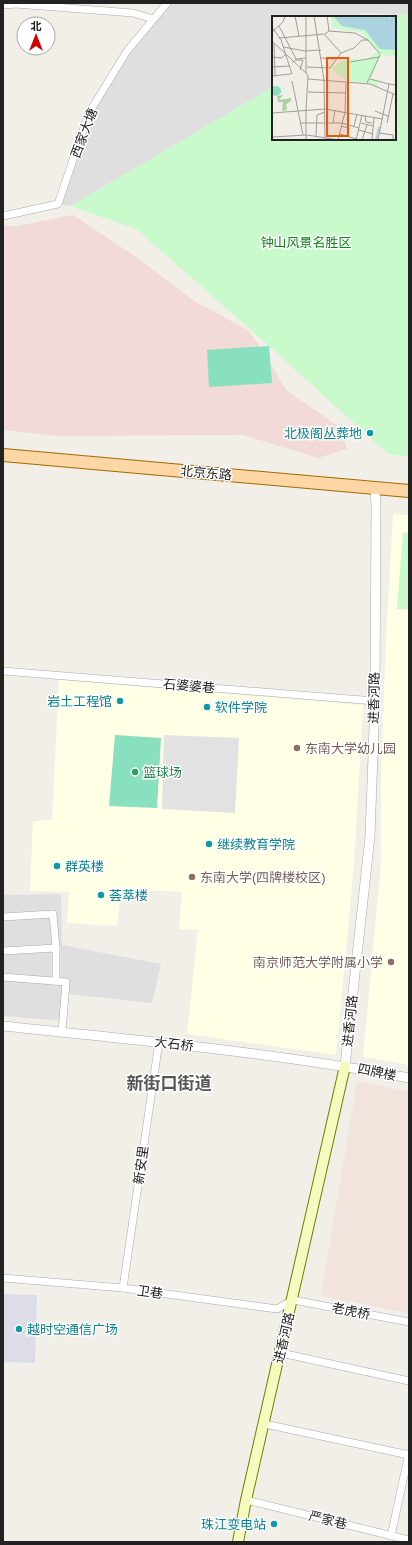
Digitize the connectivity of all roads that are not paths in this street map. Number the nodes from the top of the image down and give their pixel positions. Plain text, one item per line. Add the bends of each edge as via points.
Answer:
1 (167, 3) edge
2 (3, 5) edge
3 (153, 19) junction
4 (3, 216) edge
5 (3, 455) edge
6 (375, 489) junction
7 (409, 491) edge
8 (3, 671) edge
9 (375, 701) junction
10 (3, 917) edge
11 (56, 948) junction
12 (3, 951) edge
13 (3, 977) edge
14 (56, 981) junction
15 (3, 1026) edge
16 (62, 1032) junction
17 (159, 1042) junction
18 (345, 1066) junction
19 (409, 1078) edge
20 (3, 1278) edge
21 (123, 1288) junction
22 (293, 1300) junction
23 (409, 1322) edge
24 (281, 1353) junction
25 (409, 1380) edge
26 (265, 1424) junction
27 (409, 1454) edge
28 (246, 1500) junction
29 (391, 1536) junction
30 (409, 1540) edge
31 (238, 1542) edge

1 - 3 street, 西家大塘
2 - 3 street via 133,13
3 - 4 street, 西家大塘 via 127,51 89,113 58,204
5 - 6 main road, 北京东路
6 - 7 main road, 北京东路
6 - 9 street, 进香河路
8 - 9 street, 石婆婆巷
9 - 18 street, 进香河路 via 370,836
10 - 11 street via 53,914
11 - 12 street
11 - 14 street
13 - 14 street
14 - 16 street via 66,982
15 - 16 street, 大石桥
16 - 17 street, 大石桥
17 - 18 street, 大石桥
17 - 21 street, 新安里
18 - 19 street, 四牌楼
18 - 22 main road, 进香河路
20 - 21 street, 卫巷
21 - 22 street, 卫巷 via 277,1309
22 - 23 street, 老虎桥
22 - 24 main road, 进香河路
24 - 25 street
24 - 26 main road, 进香河路
26 - 27 street
26 - 28 main road, 进香河路
27 - 29 street
28 - 29 street, 严家巷
28 - 31 main road, 进香河路
29 - 30 street, 严家巷

